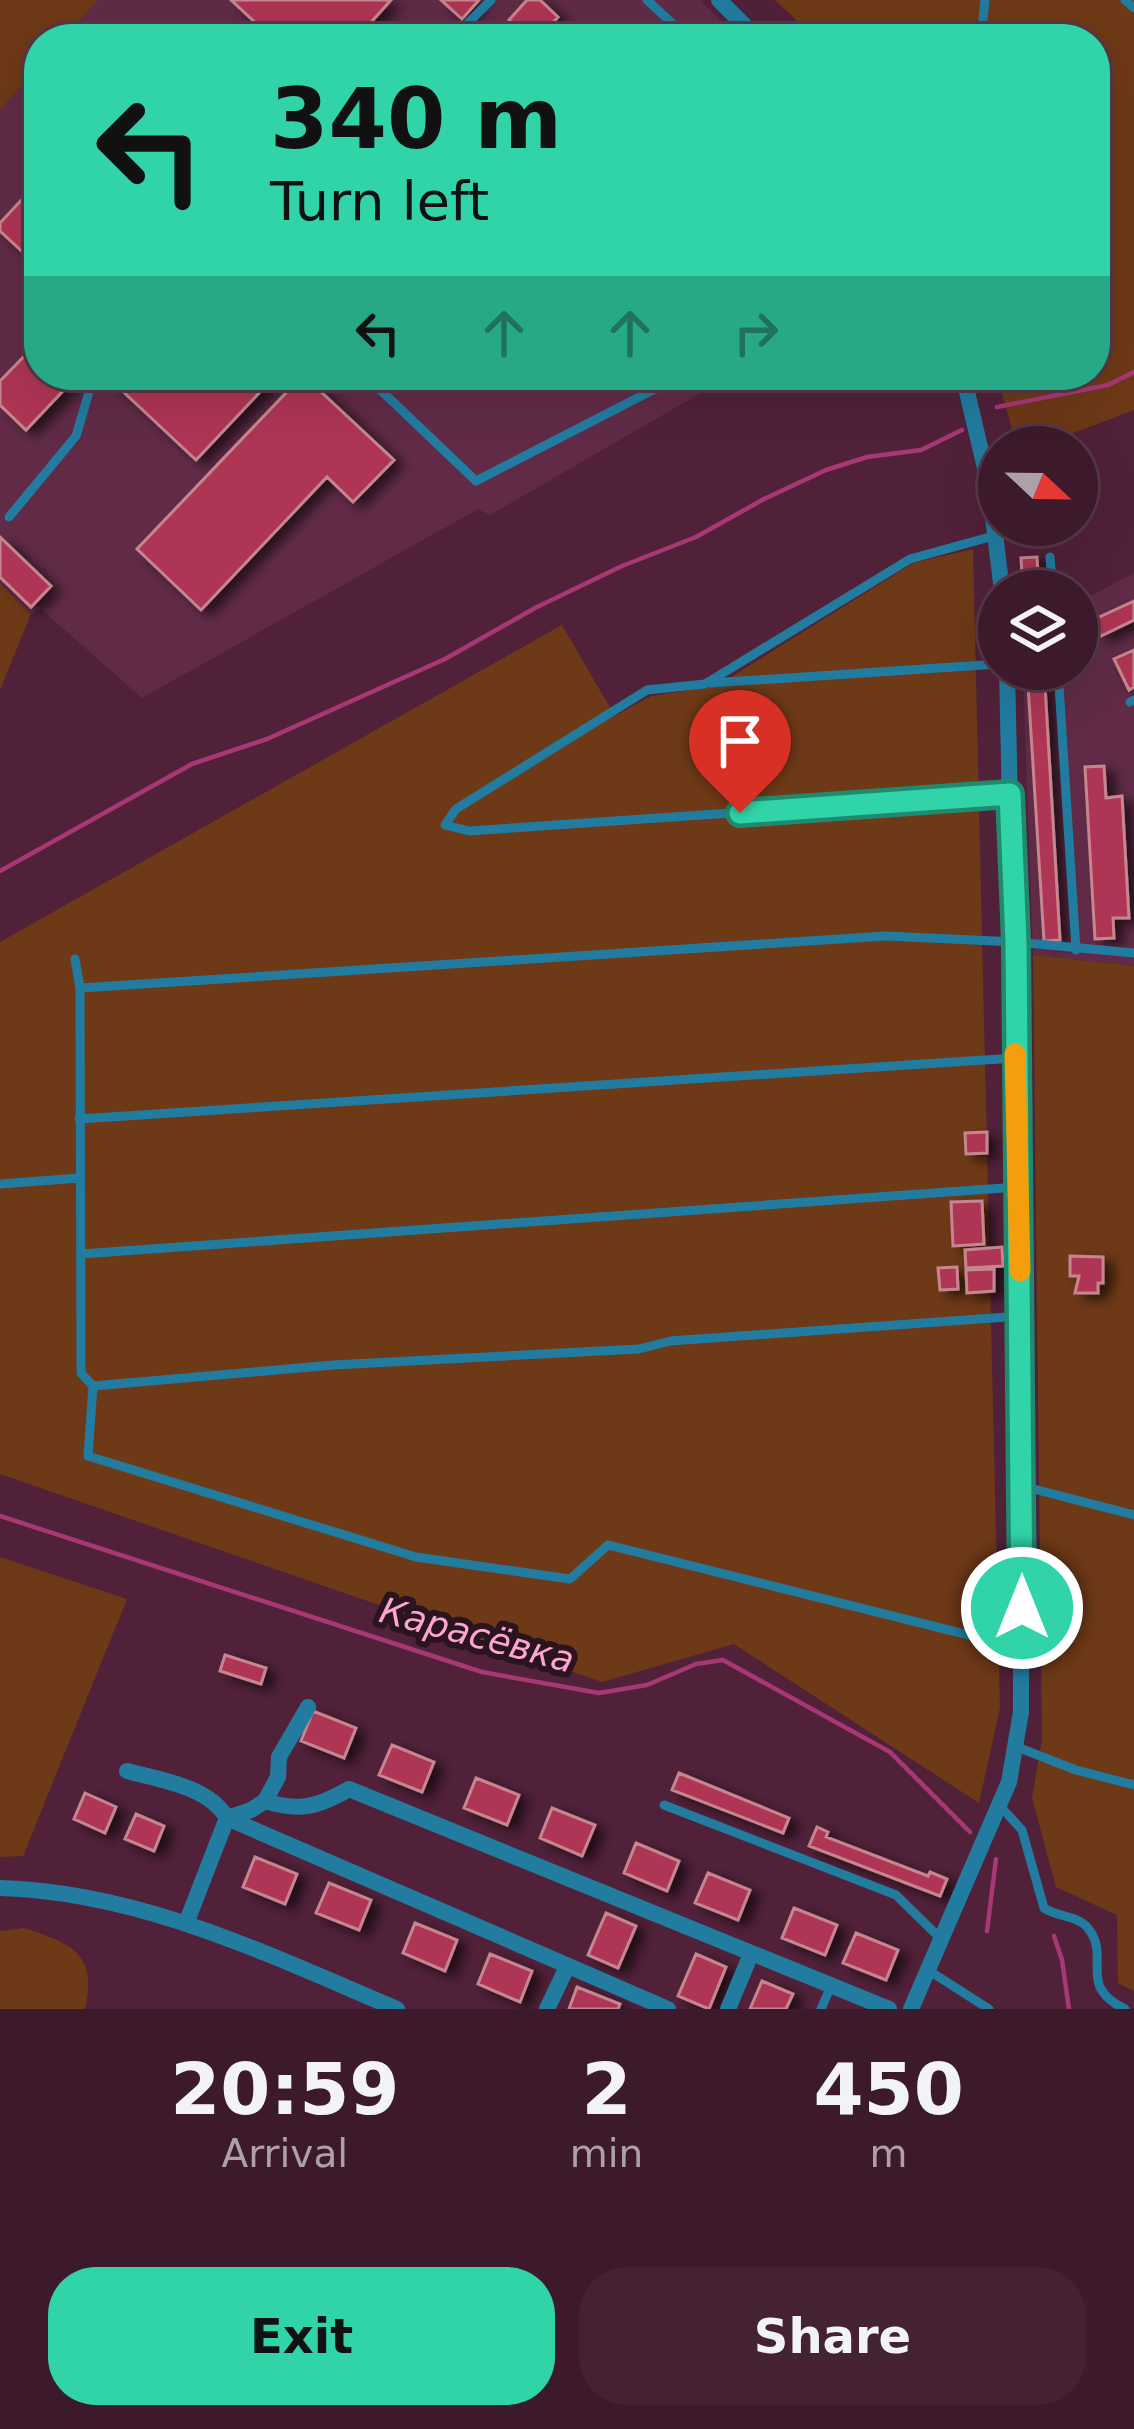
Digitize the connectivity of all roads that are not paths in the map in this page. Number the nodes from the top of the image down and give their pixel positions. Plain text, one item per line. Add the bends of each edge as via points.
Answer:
1 (491, 0) edge
2 (647, 0) edge
3 (719, 0) edge
4 (1125, 0) edge
5 (1134, 8) edge
6 (467, 24) edge
7 (673, 24) edge
8 (743, 24) edge
9 (90, 390) edge
10 (381, 390) edge
11 (653, 390) edge
12 (967, 390) edge
13 (978, 438) edge
14 (10, 517) dead end
15 (978, 540) edge
16 (1050, 557) dead end
17 (1051, 570) edge
18 (978, 665) edge
19 (705, 684) junction
20 (1008, 690) edge
21 (1059, 690) edge
22 (1010, 794) junction
23 (1016, 942) junction
24 (1076, 950) junction
25 (1134, 952) edge
26 (75, 959) dead end
27 (80, 988) junction
28 (1015, 1058) junction
29 (79, 1120) junction
30 (80, 1178) junction
31 (0, 1184) edge
32 (1018, 1187) junction
33 (81, 1254) junction
34 (1021, 1316) junction
35 (93, 1386) junction
36 (1022, 1486) junction
37 (1134, 1515) edge
38 (1022, 1648) junction
39 (308, 1708) dead end
40 (1017, 1747) junction
41 (127, 1771) dead end
42 (1134, 1785) edge
43 (265, 1801) junction
44 (664, 1805) dead end
45 (1000, 1806) junction
46 (226, 1818) junction
47 (0, 1888) edge
48 (187, 1921) junction
49 (941, 1940) junction
50 (751, 1954) junction
51 (567, 1967) junction
52 (928, 1970) junction
53 (831, 1986) junction
54 (397, 2009) edge
55 (547, 2009) edge
56 (668, 2009) edge
57 (728, 2009) edge
58 (821, 2009) edge
59 (889, 2009) edge
60 (911, 2009) edge
61 (989, 2009) edge
62 (1125, 2009) edge

1 - 6 lane
2 - 7 lane
3 - 8 street
4 - 5 lane
9 - 14 lane via 76,436
10 - 11 lane via 476,481
12 - 13 street
15 - 19 lane via 910,560
16 - 17 lane
18 - 19 lane
19 - 22 lane via 646,690 456,809 445,825 469,832
20 - 22 street
21 - 24 lane
22 - 23 street
23 - 24 lane
23 - 27 lane via 776,942
23 - 28 street
24 - 25 lane
26 - 27 lane
27 - 29 lane
28 - 29 lane
28 - 32 street
29 - 30 lane
30 - 31 lane
30 - 33 lane
32 - 33 lane
32 - 34 street
33 - 35 lane via 81,1373
34 - 35 lane
34 - 36 street
35 - 38 lane via 88,1456 416,1557 570,1579 608,1545
36 - 37 lane
36 - 38 street
38 - 40 street
39 - 43 street
40 - 42 lane
40 - 45 street
41 - 46 street via 180,1785 219,1804
43 - 46 street
43 - 50 street via 291,1809 321,1805 349,1789
44 - 49 lane via 896,1895
45 - 49 street
45 - 62 lane via 1022,1830 1044,1908 1088,1928 1101,1994
46 - 48 street
46 - 51 street
47 - 48 street
48 - 54 street
49 - 52 street
50 - 53 street
50 - 57 street
51 - 55 street
51 - 56 street
52 - 60 street
52 - 61 lane
53 - 58 lane
53 - 59 street

